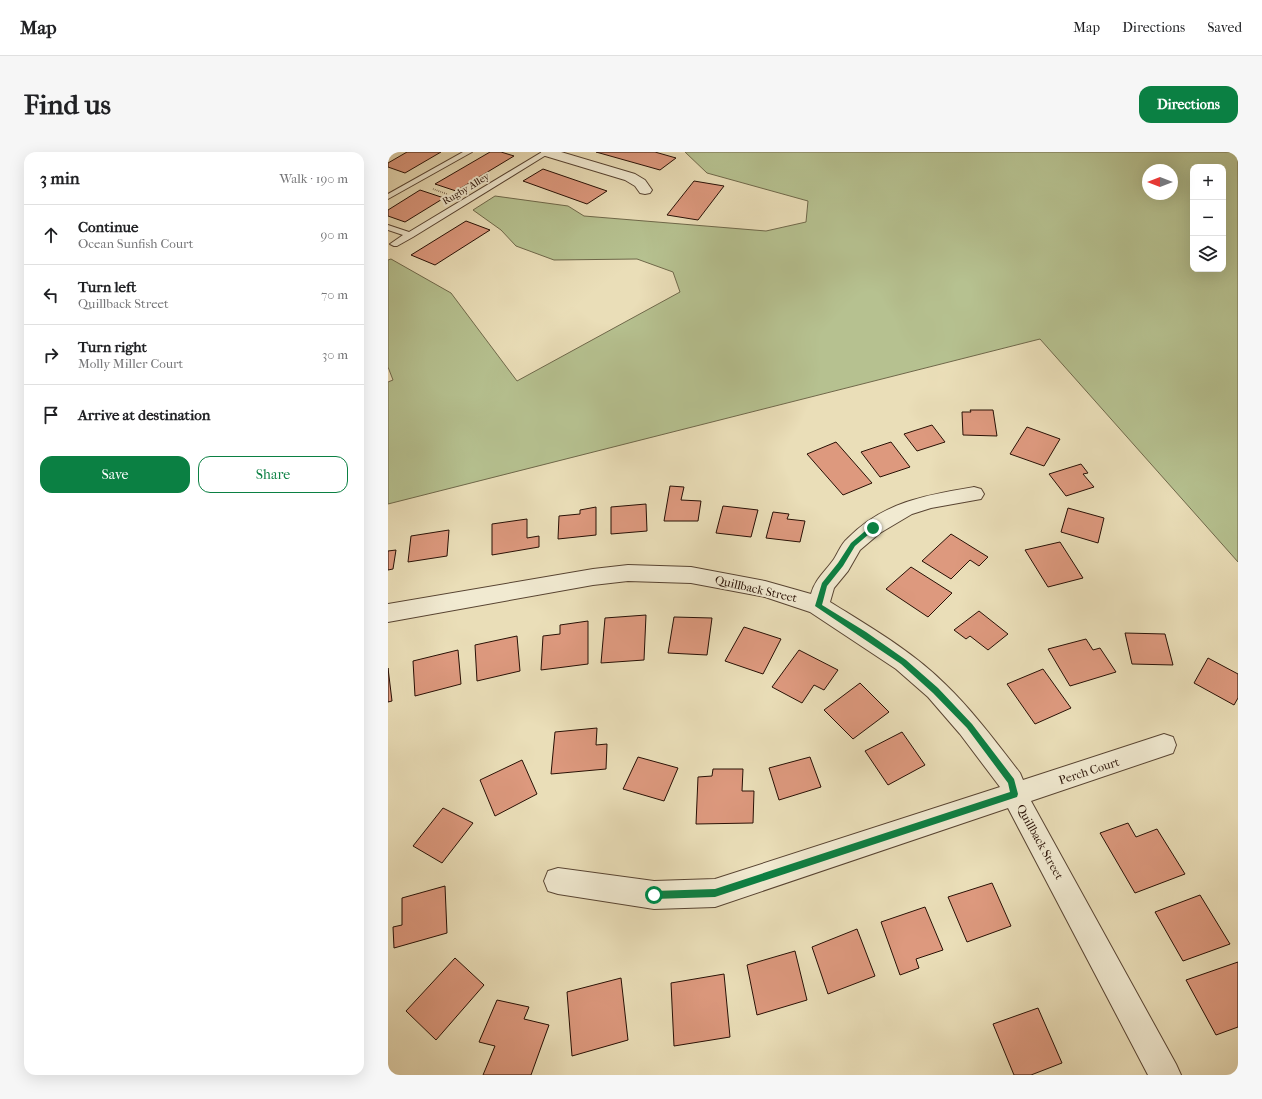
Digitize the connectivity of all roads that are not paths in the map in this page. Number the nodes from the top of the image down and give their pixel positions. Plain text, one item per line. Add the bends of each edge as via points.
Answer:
1 (468, 152) edge
2 (547, 152) edge
3 (645, 190) dead end
4 (388, 197) edge
5 (388, 227) edge
6 (410, 234) junction
7 (394, 244) dead end
8 (974, 494) dead end
9 (818, 606) junction
10 (388, 613) edge
11 (1164, 745) dead end
12 (1014, 794) junction
13 (558, 881) dead end
14 (1165, 1075) edge

1 - 4 lane
2 - 3 street via 630,178 640,183
2 - 6 lane, Rugby Alley
5 - 6 lane
6 - 7 lane, Rugby Alley
8 - 9 street via 930,501 905,510 873,528 853,545 824,585
9 - 10 street, Quillback Street via 765,589 727,581 691,575 628,573
9 - 12 street, Quillback Street via 904,662 936,690 993,757 1011,781
11 - 12 street, Perch Court
12 - 13 street, Perch Court via 715,893 654,895
12 - 14 street, Quillback Street

